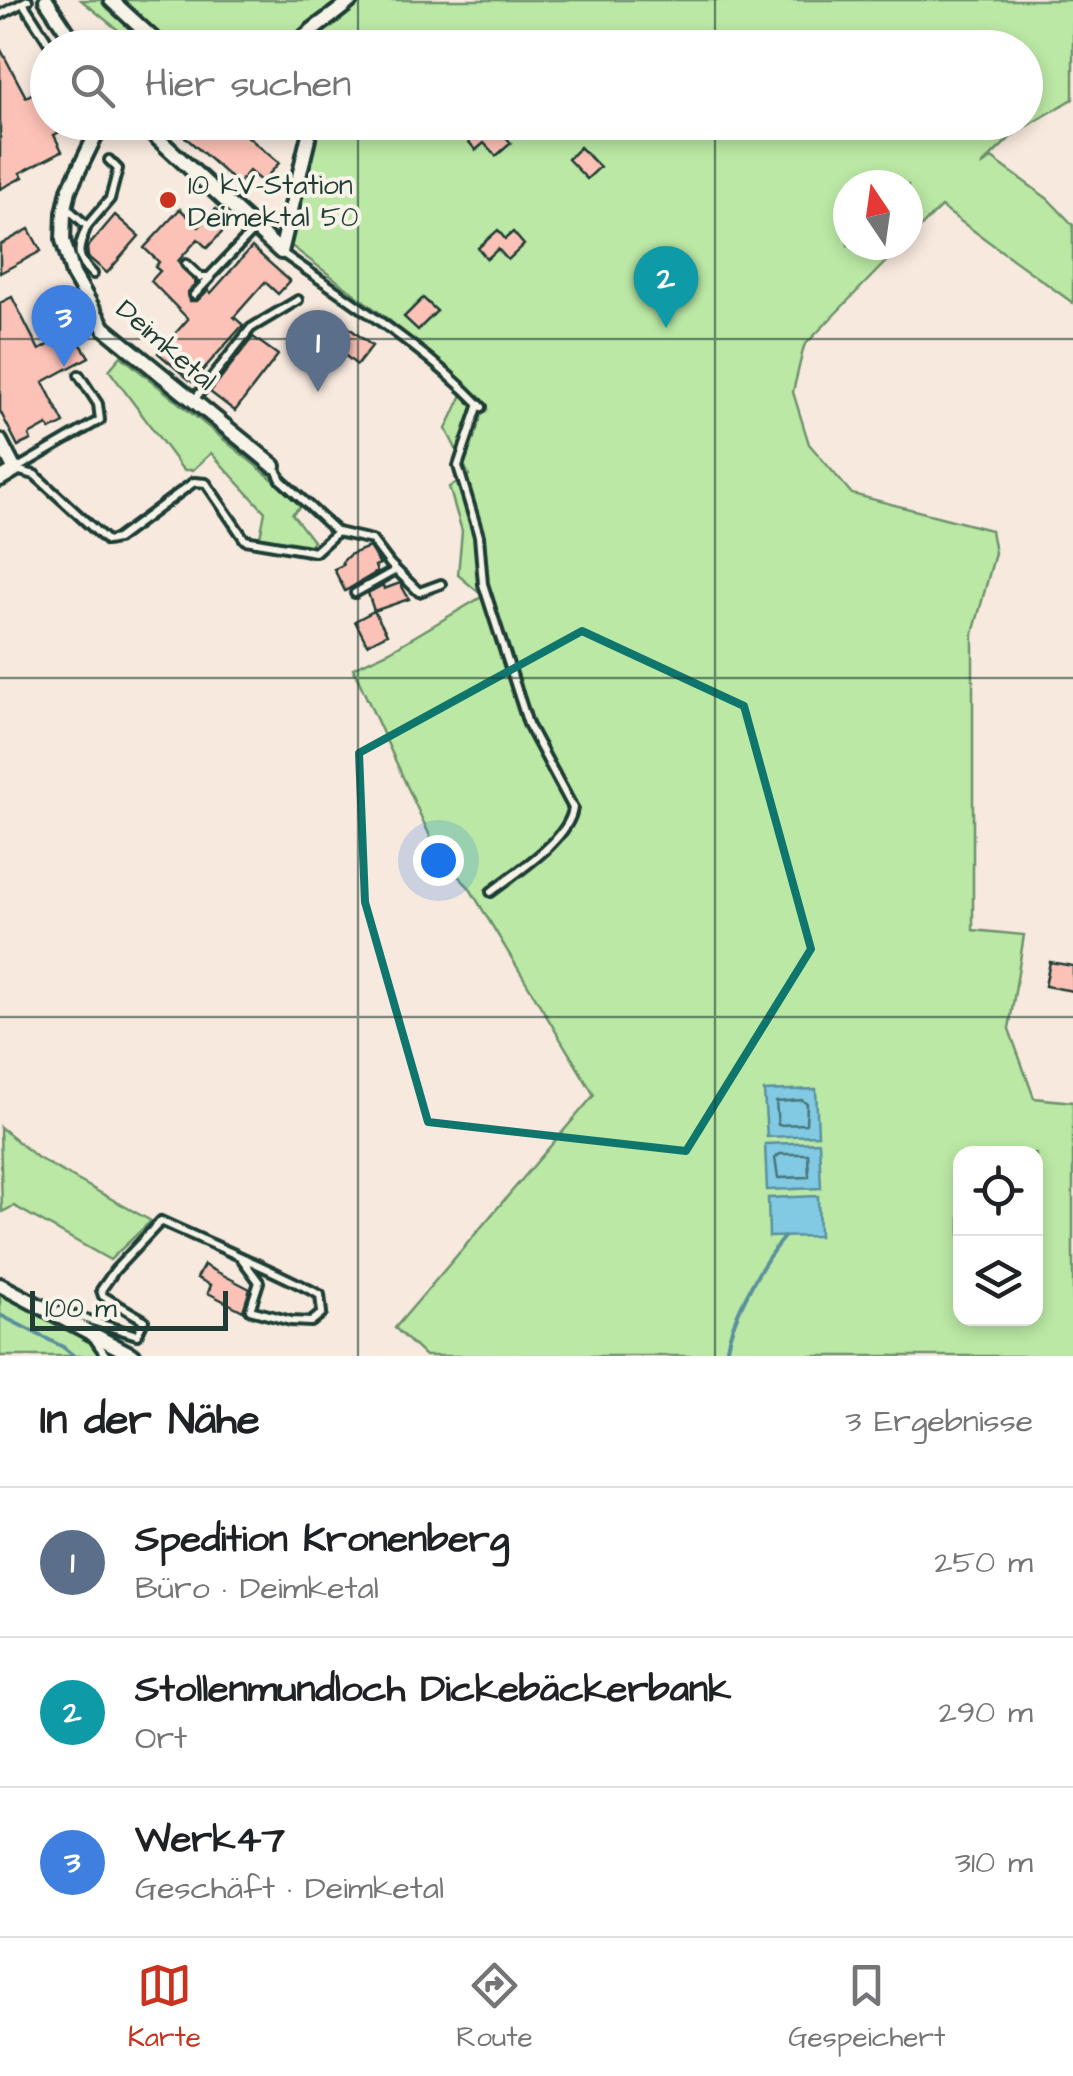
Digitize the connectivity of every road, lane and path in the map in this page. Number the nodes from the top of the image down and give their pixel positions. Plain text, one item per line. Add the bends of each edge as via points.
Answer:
1 (46, 0) edge
2 (111, 0) edge
3 (351, 0) edge
4 (26, 1) edge
5 (0, 16) edge
6 (42, 30) edge
7 (66, 30) edge
8 (144, 30) edge
9 (312, 30) edge
10 (93, 140) edge
11 (159, 140) edge
12 (308, 140) edge
13 (108, 160) dead end
14 (65, 206) junction
15 (86, 226) junction
16 (254, 230) junction
17 (281, 252) junction
18 (186, 264) dead end
19 (93, 274) dead end
20 (213, 275) junction
21 (194, 295) dead end
22 (298, 300) dead end
23 (79, 375) dead end
24 (193, 400) junction
25 (0, 441) edge
26 (274, 466) joint
27 (15, 470) junction
28 (0, 480) edge
29 (337, 532) junction
30 (396, 570) junction
31 (441, 584) dead end
32 (355, 592) dead end
33 (491, 892) dead end
34 (242, 1259) junction
35 (0, 1285) edge
36 (40, 1305) junction
37 (92, 1334) junction
38 (106, 1356) edge
39 (134, 1356) edge

1 - 7 street
2 - 8 street
3 - 9 street
4 - 5 lane
4 - 6 lane
10 - 14 street, Deimketal
11 - 16 street
12 - 17 street
13 - 15 lane via 118,169 110,200
14 - 15 lane
14 - 24 street, Deimketal via 63,240 92,310 104,328
15 - 19 lane via 77,251
16 - 17 street
16 - 20 lane
17 - 33 lane via 480,405 458,466 479,536 483,584 528,724 573,808 571,820 541,854
18 - 20 lane via 200,276
20 - 21 lane
22 - 24 lane via 250,328
23 - 27 lane via 100,420
24 - 26 street, Deimketal
25 - 27 street
26 - 29 lane
27 - 28 street
27 - 29 lane via 35,475 108,541 194,482 206,483 251,543 314,552
29 - 30 lane via 372,540
30 - 31 lane via 419,592
30 - 32 lane
34 - 34 lane via 260,1282 250,1310 291,1322 311,1322 322,1313 320,1295
34 - 36 lane via 160,1222 100,1292 144,1320 136,1335
35 - 36 street
36 - 37 street
37 - 38 lane
37 - 39 street

